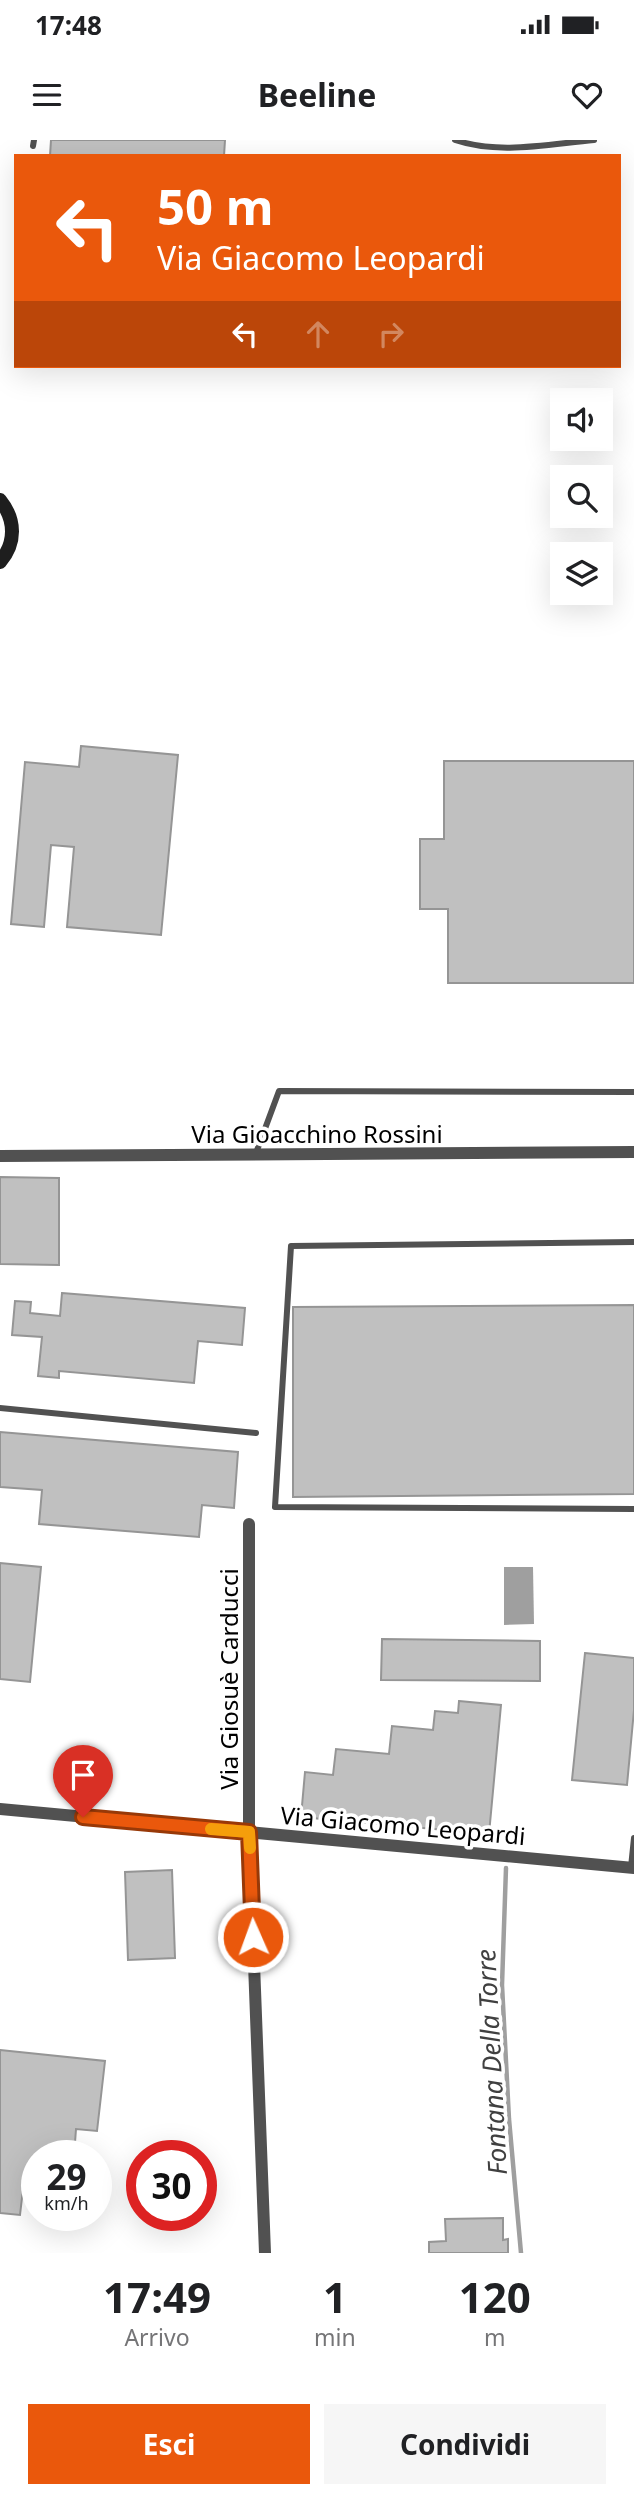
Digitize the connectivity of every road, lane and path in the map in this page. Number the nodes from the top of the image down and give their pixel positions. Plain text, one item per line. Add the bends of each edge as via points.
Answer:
1 (455, 140) edge
2 (594, 140) edge
3 (0, 500) edge
4 (0, 562) edge
5 (634, 1092) edge
6 (634, 1152) edge
7 (255, 1154) junction
8 (0, 1156) edge
9 (634, 1242) edge
10 (0, 1408) edge
11 (256, 1433) dead end
12 (634, 1509) edge
13 (249, 1524) dead end
14 (0, 1809) edge
15 (249, 1832) junction
16 (634, 1838) edge
17 (633, 1868) edge
18 (265, 2253) edge

1 - 2 lane via 526,147
3 - 4 main road via 13,527 12,542
5 - 7 lane via 279,1091
6 - 7 street, Via Gioacchino Rossini
7 - 8 street, Via Gioacchino Rossini
9 - 12 lane via 291,1247 275,1507
10 - 11 lane
13 - 15 street, Via Giosuè Carducci
14 - 15 street, Via Giacomo Leopardi
15 - 17 street, Via Giacomo Leopardi
15 - 18 street, Via Giosuè Carducci
16 - 17 lane

